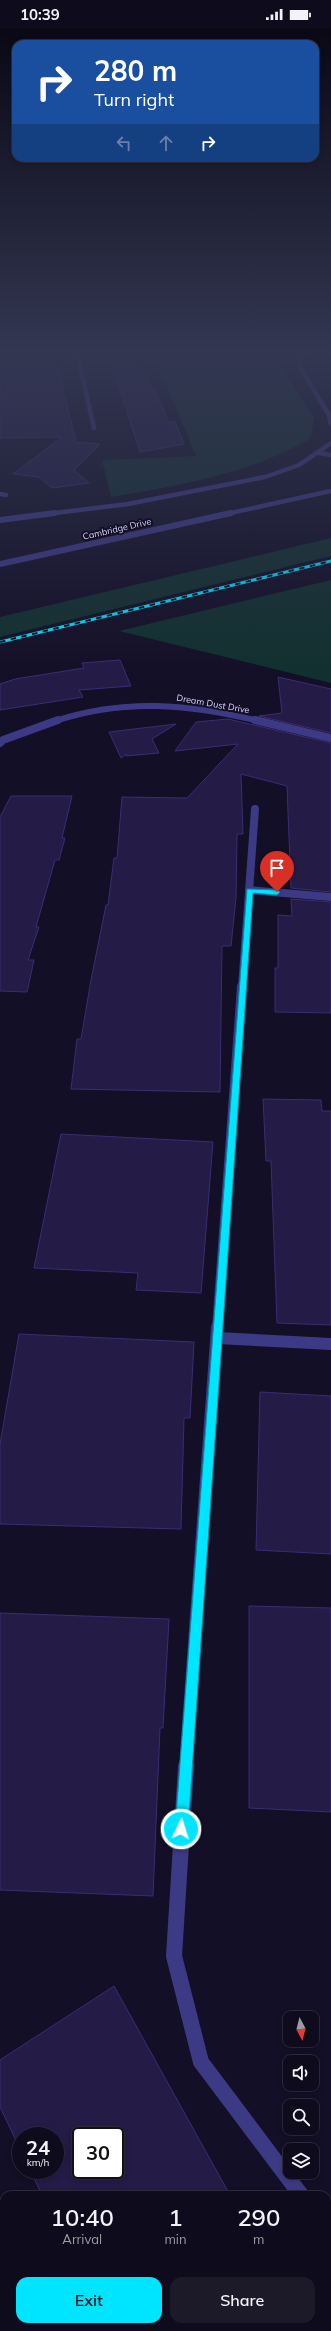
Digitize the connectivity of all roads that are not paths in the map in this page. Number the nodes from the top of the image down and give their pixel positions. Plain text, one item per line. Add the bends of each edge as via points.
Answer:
1 (307, 460) edge
2 (331, 491) edge
3 (0, 520) edge
4 (0, 564) edge
5 (331, 738) edge
6 (0, 743) edge
7 (255, 809) dead end
8 (250, 890) junction
9 (331, 897) edge
10 (217, 1338) junction
11 (331, 1344) edge
12 (298, 2191) edge

1 - 3 street via 265,477 128,504
2 - 4 street, Cambridge Drive
5 - 6 street, Dream Dust Drive via 228,715 173,706 114,707 54,719
7 - 8 street
8 - 9 street
8 - 10 street
10 - 11 street
10 - 12 street via 174,1956 201,2062

